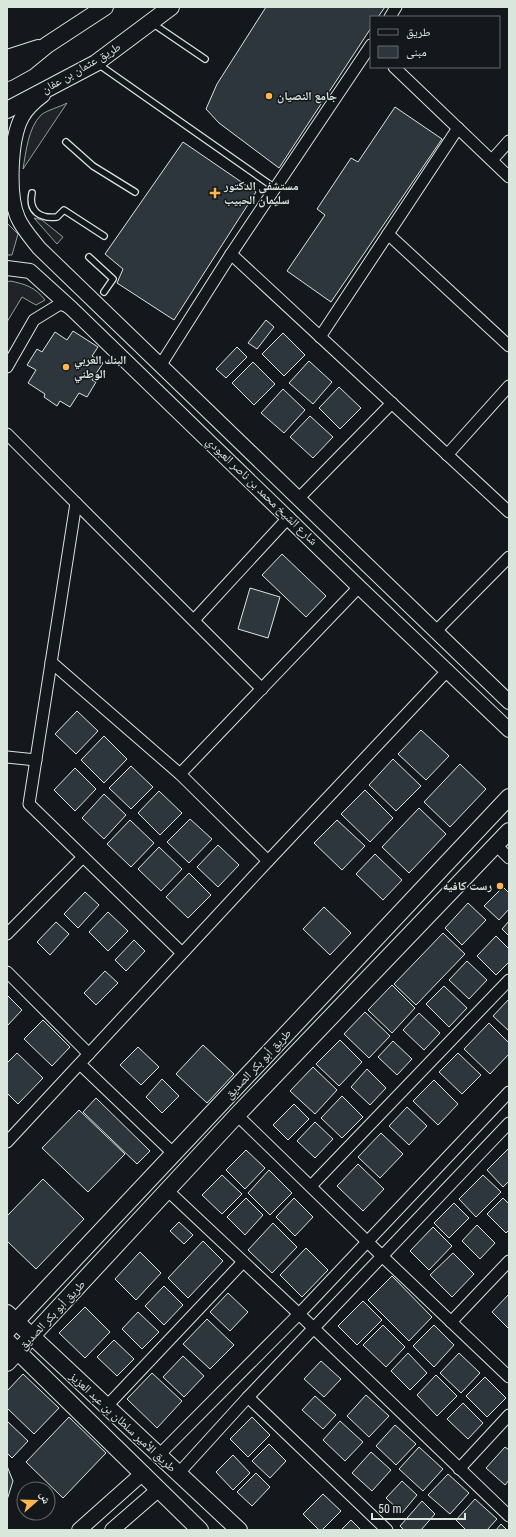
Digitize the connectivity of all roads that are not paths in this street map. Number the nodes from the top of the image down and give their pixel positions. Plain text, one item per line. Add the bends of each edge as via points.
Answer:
1 (105, 7) edge
2 (171, 7) edge
3 (396, 7) edge
4 (391, 16) edge
5 (152, 23) junction
6 (47, 45) junction
7 (370, 46) edge
8 (7, 58) edge
9 (204, 60) dead end
10 (96, 63) junction
11 (395, 68) edge
12 (7, 73) edge
13 (72, 75) junction
14 (7, 110) edge
15 (458, 128) junction
16 (509, 141) edge
17 (66, 142) dead end
18 (492, 160) junction
19 (509, 177) edge
20 (275, 188) junction
21 (32, 192) dead end
22 (135, 192) dead end
23 (388, 234) junction
24 (104, 236) dead end
25 (231, 254) junction
26 (90, 257) dead end
27 (7, 268) edge
28 (104, 292) dead end
29 (72, 309) junction
30 (320, 337) junction
31 (509, 346) edge
32 (160, 366) junction
33 (7, 367) edge
34 (509, 386) edge
35 (392, 403) junction
36 (7, 434) edge
37 (447, 455) junction
38 (298, 499) junction
39 (76, 503) junction
40 (509, 512) edge
41 (289, 517) junction
42 (509, 556) edge
43 (359, 587) junction
44 (194, 620) junction
45 (435, 632) junction
46 (51, 662) junction
47 (448, 670) junction
48 (262, 689) junction
49 (509, 702) edge
50 (509, 730) edge
51 (7, 757) edge
52 (36, 760) junction
53 (180, 774) junction
54 (509, 798) edge
55 (509, 831) edge
56 (496, 845) junction
57 (83, 857) junction
58 (509, 858) edge
59 (268, 861) junction
60 (7, 934) edge
61 (182, 953) junction
62 (7, 972) edge
63 (509, 980) edge
64 (89, 1054) junction
65 (80, 1064) junction
66 (509, 1092) edge
67 (237, 1115) junction
68 (509, 1123) edge
69 (7, 1141) edge
70 (174, 1154) junction
71 (311, 1186) junction
72 (167, 1190) junction
73 (367, 1242) junction
74 (382, 1256) junction
75 (509, 1261) edge
76 (243, 1262) junction
77 (299, 1314) junction
78 (10, 1322) edge
79 (451, 1322) junction
80 (313, 1328) junction
81 (31, 1336) junction
82 (10, 1352) edge
83 (509, 1377) edge
84 (248, 1396) junction
85 (106, 1407) junction
86 (509, 1415) edge
87 (159, 1455) junction
88 (460, 1469) junction
89 (143, 1473) junction
90 (178, 1474) junction
91 (158, 1490) junction
92 (509, 1516) edge
93 (79, 1530) edge
94 (112, 1530) edge
95 (200, 1530) edge
96 (239, 1530) edge
97 (387, 1530) edge

1 - 6 main road
2 - 5 main road, طريق عثمان بن عفان
3 - 4 street
5 - 9 lane
5 - 10 main road, طريق عثمان بن عفان
6 - 8 main road
6 - 12 main road via 25,64
7 - 20 street
10 - 13 main road, طريق عثمان بن عفان
10 - 20 lane
11 - 15 street
13 - 14 main road, طريق عثمان بن عفان
13 - 32 street, شارع الشيخ محمد بن ناصر العبودي via 34,102 21,118 11,166 13,200 18,218 39,248
15 - 18 street
15 - 23 street
16 - 18 street
17 - 22 lane via 93,166
18 - 19 street
20 - 25 street
21 - 24 lane via 32,208 37,214 48,218 57,217 64,210
23 - 30 street
23 - 31 street
25 - 30 street
25 - 32 street
26 - 28 lane via 113,279
27 - 29 street, شارع الشيخ محمد بن ناصر العبودي via 30,271
29 - 33 street via 60,304 34,320
29 - 41 street, شارع الشيخ محمد بن ناصر العبودي
30 - 35 street
32 - 38 street, شارع الشيخ محمد بن ناصر العبودي
34 - 37 street
35 - 37 street
35 - 38 street
36 - 39 street
37 - 40 street
38 - 45 street, شارع الشيخ محمد بن ناصر العبودي
39 - 44 street
39 - 46 street
41 - 43 street, شارع الشيخ محمد بن ناصر العبودي
41 - 44 street
42 - 45 street
43 - 47 street, شارع الشيخ محمد بن ناصر العبودي
43 - 48 street
44 - 48 street
45 - 49 street, شارع الشيخ محمد بن ناصر العبودي
46 - 52 street
46 - 53 street
47 - 50 street, شارع الشيخ محمد بن ناصر العبودي
47 - 59 street
48 - 53 street
51 - 52 street
52 - 57 street via 29,804
53 - 59 street
54 - 70 main road, طريق أبو بكر الصديق
55 - 56 main road, طريق أبو بكر الصديق
56 - 58 street
56 - 67 main road, طريق أبو بكر الصديق
57 - 60 street
57 - 61 street
59 - 61 street
61 - 64 street
62 - 64 street
63 - 71 street
64 - 65 street
65 - 69 street
65 - 70 street
66 - 73 street
67 - 71 street
67 - 72 main road, طريق أبو بكر الصديق
68 - 74 street
70 - 78 main road, طريق أبو بكر الصديق
71 - 73 street
72 - 76 street
72 - 81 main road, طريق أبو بكر الصديق
73 - 74 street
73 - 77 street
74 - 79 street
74 - 80 street
75 - 79 street
76 - 77 street
76 - 85 street
77 - 80 street
77 - 87 street
78 - 81 main road, طريق الأمير سلطان بن عبد العزيز
79 - 83 street
80 - 84 street
80 - 88 street
81 - 82 main road, طريق أبو بكر الصديق
81 - 85 main road, طريق الأمير سلطان بن عبد العزيز
82 - 89 main road, طريق الأمير سلطان بن عبد العزيز
84 - 90 street
84 - 97 street
85 - 87 main road, طريق الأمير سلطان بن عبد العزيز
86 - 88 street
87 - 90 main road, طريق الأمير سلطان بن عبد العزيز
88 - 92 street
89 - 91 main road, طريق الأمير سلطان بن عبد العزيز
89 - 93 street
90 - 96 main road, طريق الأمير سلطان بن عبد العزيز
91 - 94 street
91 - 95 main road, طريق الأمير سلطان بن عبد العزيز

